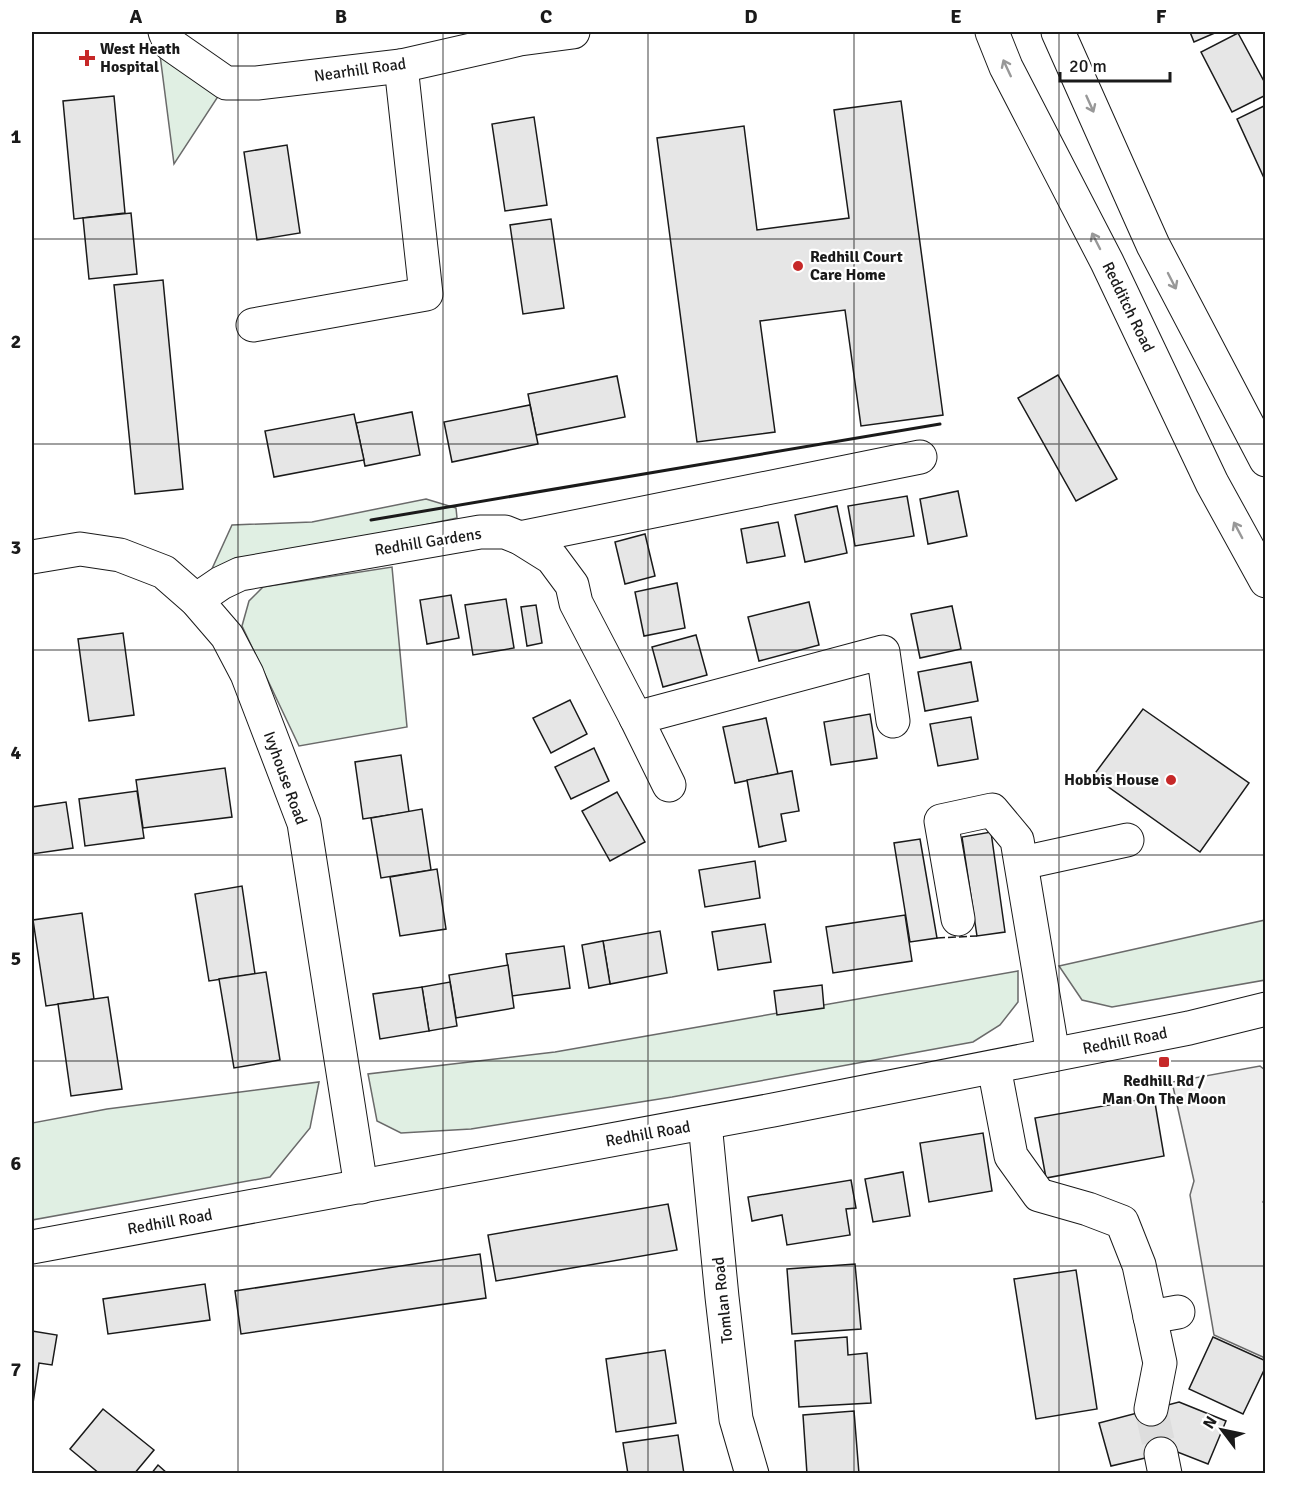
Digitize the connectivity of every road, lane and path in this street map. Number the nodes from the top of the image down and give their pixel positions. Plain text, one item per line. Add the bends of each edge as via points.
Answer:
1 (165, 32) edge
2 (573, 32) edge
3 (992, 32) edge
4 (1058, 32) edge
5 (519, 35) edge
6 (400, 66) junction
7 (254, 326) dead end
8 (920, 457) dead end
9 (1266, 460) edge
10 (520, 538) junction
11 (32, 557) edge
12 (1266, 581) edge
13 (196, 600) junction
14 (636, 718) junction
15 (893, 721) dead end
16 (669, 784) dead end
17 (1127, 840) dead end
18 (1019, 852) junction
19 (958, 919) dead end
20 (1265, 1010) edge
21 (1053, 1055) junction
22 (994, 1068) junction
23 (705, 1123) junction
24 (361, 1187) junction
25 (32, 1247) edge
26 (1151, 1409) tunnel mouth
27 (752, 1473) edge

1 - 6 main road, Nearhill Road via 170,44 226,83 257,83
2 - 5 main road, Nearhill Road
12 -> 3 main road, Redditch Road via 1212,483
4 -> 9 main road via 1153,245
5 - 6 main road, Nearhill Road
6 - 7 main road via 426,294
8 - 10 main road
10 - 13 main road, Redhill Gardens via 505,532 480,532 240,574
10 - 14 main road, Redhill Gardens via 552,558 572,585 576,603
11 - 13 main road, Ivyhouse Road via 80,549 120,555 164,572
13 - 24 main road, Ivyhouse Road via 227,636 247,674 304,823
14 - 15 main road via 883,652
14 - 16 main road, Redhill Gardens
17 - 18 main road
18 - 19 main road via 992,810 941,821
18 - 21 main road
20 - 21 main road, Redhill Road
21 - 22 main road, Redhill Road
22 - 23 main road, Redhill Road
22 - 26 main road via 1011,1156 1039,1195 1122,1222 1164,1315
23 - 24 main road, Redhill Road
23 - 27 main road, Tomlan Road via 736,1419
24 - 25 main road, Redhill Road

